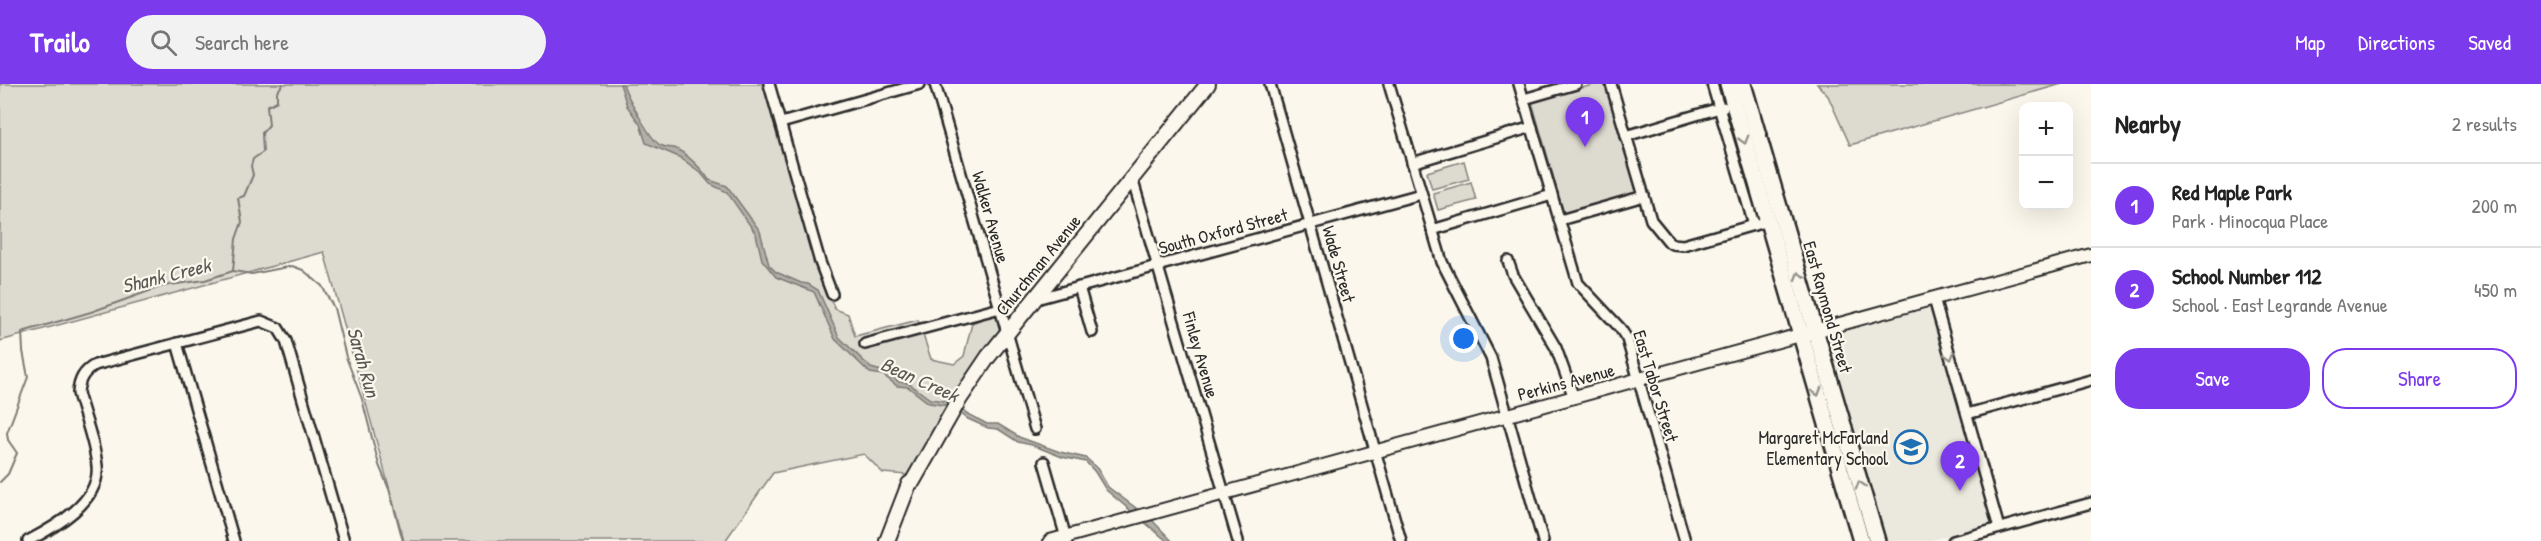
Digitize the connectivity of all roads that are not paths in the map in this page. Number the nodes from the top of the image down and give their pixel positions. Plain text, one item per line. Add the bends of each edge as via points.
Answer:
1 (769, 84) edge
2 (920, 84) edge
3 (935, 84) edge
4 (1208, 84) edge
5 (1270, 84) edge
6 (1389, 84) edge
7 (1519, 84) edge
8 (1576, 84) edge
9 (1611, 84) edge
10 (1712, 84) edge
11 (1728, 84) edge
12 (1743, 84) edge
13 (1524, 99) junction
14 (1734, 104) junction
15 (781, 123) junction
16 (1532, 127) junction
17 (1626, 136) junction
18 (1412, 163) junction
19 (1132, 178) junction
20 (1421, 194) junction
21 (1552, 195) junction
22 (1644, 196) junction
23 (1560, 220) junction
24 (1761, 223) junction
25 (1311, 225) junction
26 (1432, 230) junction
27 (2091, 255) edge
28 (1508, 261) dead end
29 (1158, 266) junction
30 (1079, 287) junction
31 (832, 294) dead end
32 (1934, 299) junction
33 (1033, 300) junction
34 (1000, 308) junction
35 (1092, 332) dead end
36 (1007, 333) junction
37 (1808, 334) junction
38 (177, 343) junction
39 (866, 344) dead end
40 (2091, 380) edge
41 (1639, 381) junction
42 (1574, 398) junction
43 (1967, 414) junction
44 (1508, 416) junction
45 (1035, 429) dead end
46 (1376, 453) junction
47 (1044, 462) dead end
48 (913, 481) junction
49 (1224, 494) junction
50 (2091, 502) edge
51 (1999, 528) junction
52 (1066, 539) edge
53 (28, 541) edge
54 (234, 541) edge
55 (344, 541) edge
56 (888, 541) edge
57 (897, 541) edge
58 (1050, 541) edge
59 (1238, 541) edge
60 (1401, 541) edge
61 (1544, 541) edge
62 (1685, 541) edge
63 (1861, 541) edge
64 (1877, 541) edge
65 (1953, 541) edge

1 - 15 street
2 - 15 street
3 - 34 street, Walker Avenue
4 - 19 main road, Churchman Avenue
5 - 25 street, Wade Street
6 - 18 street
7 - 13 street, East Tabor Street
8 - 13 street
9 - 17 street
10 - 14 street
11 - 14 main road, East Raymond Street
12 - 14 main road, East Raymond Street
13 - 16 street, East Tabor Street
14 - 17 street
14 -> 24 main road, East Raymond Street
37 -> 14 main road, East Raymond Street
15 - 31 street
16 - 18 street
16 - 21 street, East Tabor Street
17 - 22 street
18 - 20 street
19 - 29 street, Finley Avenue
19 - 33 main road, Churchman Avenue
20 - 25 street, South Oxford Street
20 - 26 street
21 - 23 street, East Tabor Street
21 - 26 street
22 - 23 street
22 - 24 street via 1654,226 1672,244 1683,245
23 - 41 street, East Tabor Street via 1578,283 1623,331
24 - 37 main road, East Raymond Street
25 - 29 street, South Oxford Street
25 - 46 street, Wade Street
26 - 44 street via 1445,270 1488,351
27 - 32 street, Perkins Avenue
28 - 42 street via 1556,348
29 - 30 street, South Oxford Street
29 - 49 street, Finley Avenue
30 - 33 street, South Oxford Street
30 - 35 street
32 - 37 street, Perkins Avenue
32 -> 43 street
33 - 36 main road, Churchman Avenue
34 - 36 street, Walker Avenue
34 - 39 street
36 - 45 street, Walker Avenue
36 - 48 main road, Churchman Avenue via 959,400
37 - 41 street, Perkins Avenue
37 -> 63 main road, East Raymond Street
64 -> 37 main road, East Raymond Street
38 - 53 street via 95,365 81,378 78,393 97,465 94,487 69,514
38 - 54 street
38 - 55 street via 257,322 267,322 282,332
40 - 43 street
41 - 42 street, Perkins Avenue
41 - 62 street, East Tabor Street
42 - 44 street, Perkins Avenue
43 - 51 street
44 - 46 street, Perkins Avenue
44 - 61 street
46 - 49 street, Perkins Avenue
46 - 60 street, Wade Street
47 - 52 street
48 - 56 main road, Churchman Avenue
48 - 57 main road, Churchman Avenue
49 - 52 street, Perkins Avenue
49 - 59 street, Finley Avenue
50 - 51 street
51 - 65 street
52 - 58 street, Perkins Avenue

